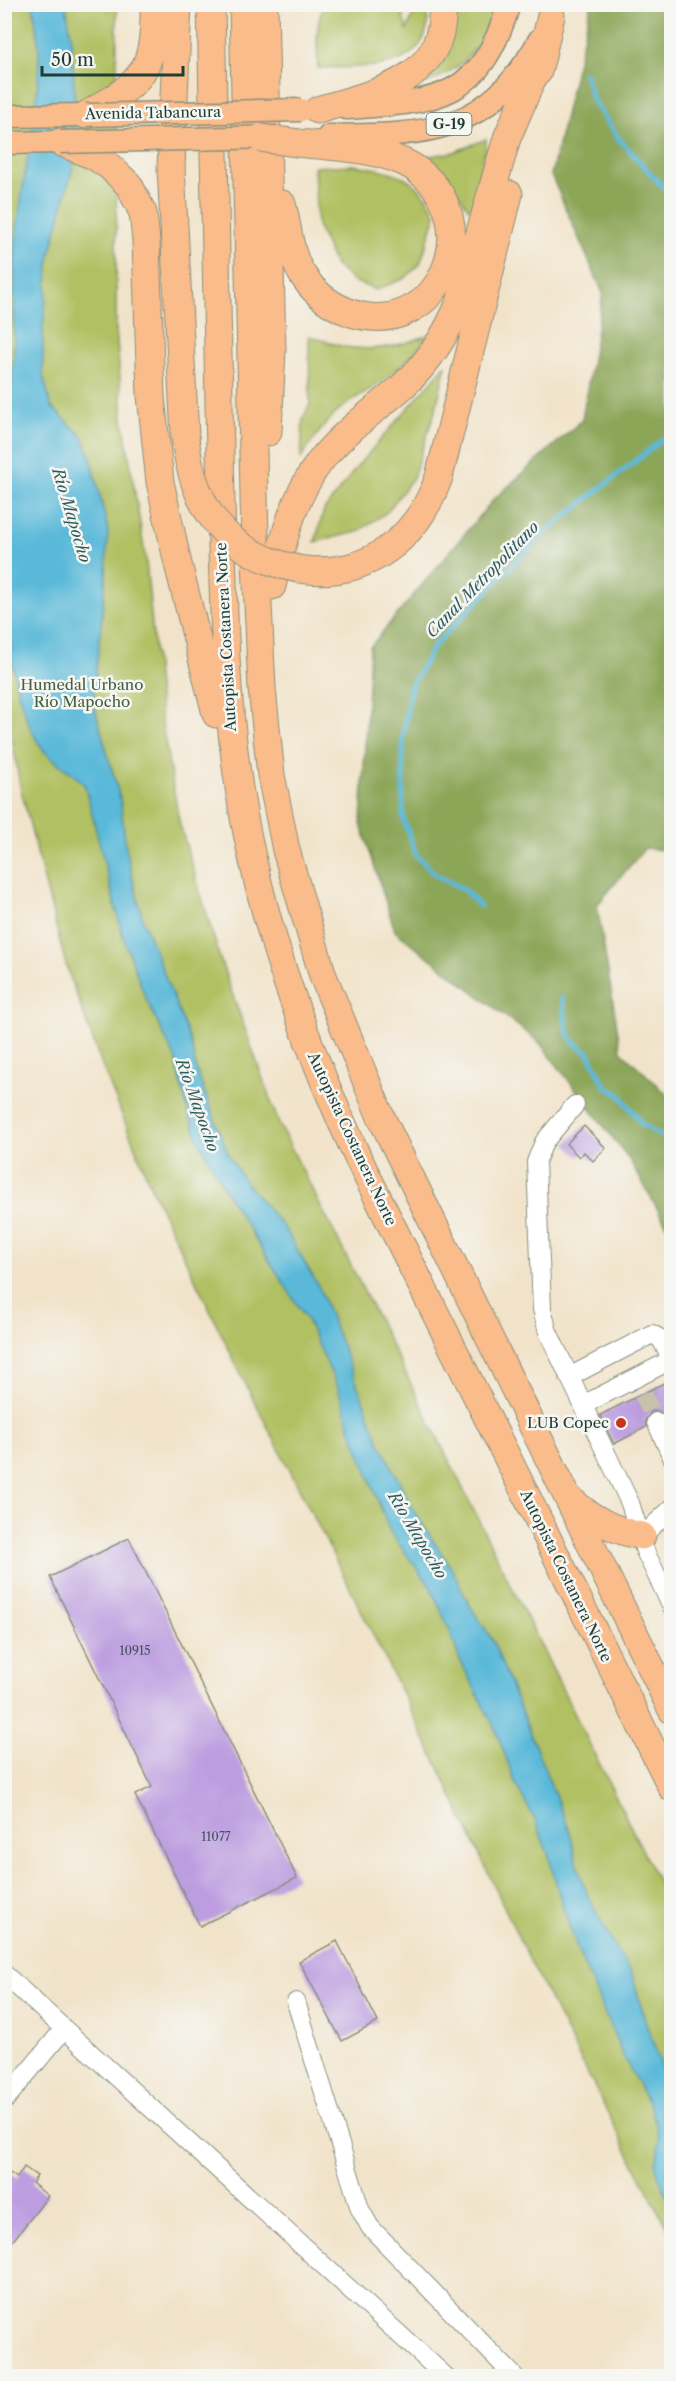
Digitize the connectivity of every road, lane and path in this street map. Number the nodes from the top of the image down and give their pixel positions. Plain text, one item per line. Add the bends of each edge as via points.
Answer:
1 (154, 4) edge
2 (178, 4) edge
3 (211, 4) edge
4 (243, 4) edge
5 (264, 4) edge
6 (279, 4) edge
7 (442, 4) edge
8 (509, 4) edge
9 (553, 10) edge
10 (542, 56) junction
11 (266, 61) junction
12 (310, 110) junction
13 (86, 115) junction
14 (4, 116) edge
15 (298, 140) junction
16 (60, 142) junction
17 (4, 143) edge
18 (264, 148) junction
19 (255, 540) junction
20 (260, 646) junction
21 (237, 773) junction
22 (575, 1105) dead end
23 (671, 1360) edge
24 (569, 1377) junction
25 (583, 1405) junction
26 (656, 1422) tunnel mouth
27 (672, 1457) edge
28 (564, 1493) junction
29 (661, 1523) edge
30 (672, 1608) edge
31 (672, 1710) edge
32 (672, 1788) edge
33 (4, 1974) edge
34 (296, 2001) dead end
35 (64, 2029) junction
36 (4, 2102) edge
37 (445, 2376) edge
38 (514, 2376) edge

1 - 13 highway via 154,41 144,69 119,95
2 - 10 highway, bridge via 171,168 185,437 193,483 207,511 229,536 253,554 298,569 335,571 378,555 405,535 429,503 439,477
3 - 21 highway, Autopista Costanera Norte via 222,590 227,695
4 - 19 highway
5 - 11 highway
6 - 11 highway
7 - 12 highway via 434,48 411,76 373,95
8 - 12 main road, G-19 via 494,48 472,76 448,92 415,102
9 - 10 highway
9 - 15 main road, G-19 via 534,50 506,86 461,120 417,133
10 - 20 highway via 507,138 452,322 417,372 344,435 309,478 286,533
11 - 18 highway
12 - 13 main road, Avenida Tabancura / G-19, bridge
13 - 14 main road, Avenida Tabancura
15 - 18 highway, bridge
15 - 18 highway via 389,156 413,167 434,186 448,211 453,241 442,277 419,303 385,316 358,315 333,305 312,287 294,257
16 - 17 main road, Avenida Tabancura
16 - 18 main road, Avenida Tabancura, bridge via 185,139
16 - 21 highway via 109,166 129,185 139,202 145,224 155,439 168,523 217,718
18 - 19 highway via 272,276 271,388
19 - 20 highway
20 - 28 highway via 277,813 323,976 381,1117
21 - 32 highway, Autopista Costanera Norte via 268,925 329,1097
22 - 24 street via 544,1142 536,1162 542,1309
23 - 24 street via 661,1340 652,1334
23 - 25 street via 639,1386
24 - 25 street
25 - 29 street via 630,1503
26 - 27 street
28 - 29 highway via 612,1528
28 - 31 highway
29 - 30 street via 645,1551
33 - 35 street
34 - 38 street via 360,2210 370,2227
35 - 36 street
35 - 37 street

